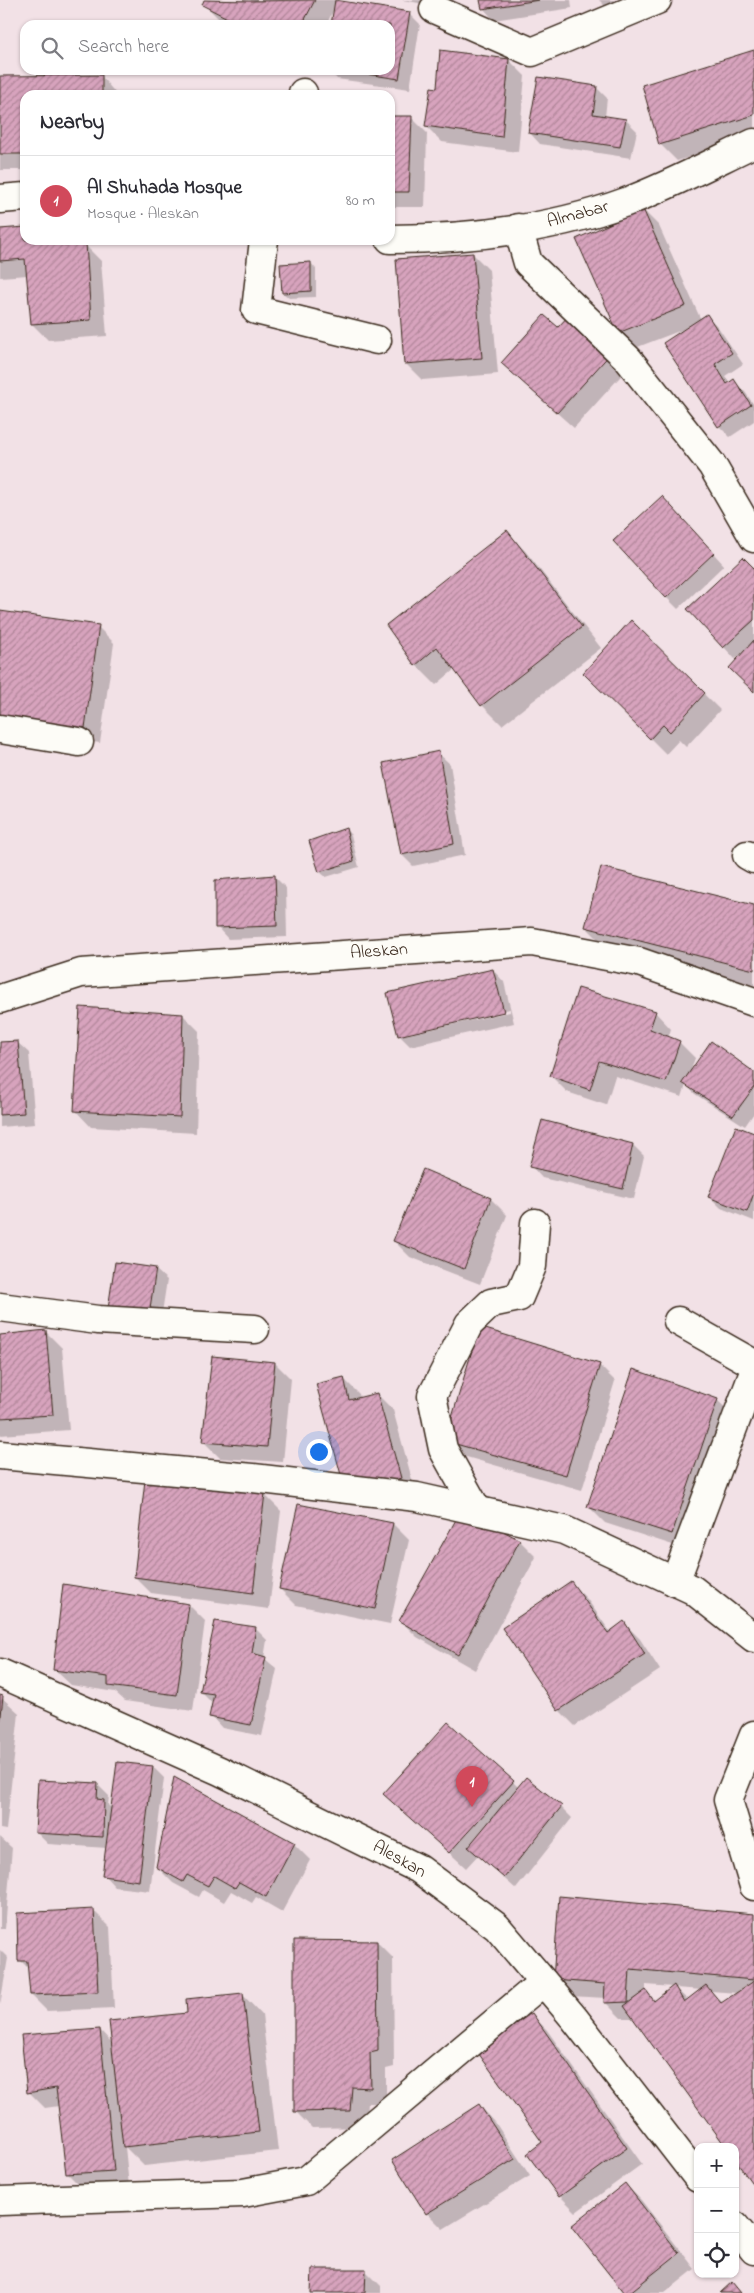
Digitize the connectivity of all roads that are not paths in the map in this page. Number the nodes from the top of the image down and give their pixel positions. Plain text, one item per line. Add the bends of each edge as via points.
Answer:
1 (657, 0) edge
2 (434, 9) dead end
3 (754, 143) edge
4 (20, 197) edge
5 (0, 199) edge
6 (518, 228) junction
7 (395, 239) edge
8 (263, 245) edge
9 (377, 340) dead end
10 (754, 538) edge
11 (0, 729) edge
12 (79, 742) dead end
13 (0, 999) edge
14 (754, 1002) edge
15 (534, 1222) dead end
16 (0, 1307) edge
17 (678, 1321) dead end
18 (255, 1329) dead end
19 (754, 1364) edge
20 (754, 1372) edge
21 (0, 1455) edge
22 (477, 1510) junction
23 (675, 1582) junction
24 (754, 1638) edge
25 (0, 1673) edge
26 (754, 1735) edge
27 (754, 1886) edge
28 (543, 1982) junction
29 (694, 2173) edge
30 (0, 2201) edge
31 (739, 2231) edge
32 (754, 2250) edge

1 - 2 street via 532,52
3 - 6 street, Almabar via 626,202 553,224
4 - 5 street
6 - 7 street, Almabar via 434,239
6 - 10 street via 528,263 628,359 712,465
8 - 9 street via 256,310
11 - 12 street
13 - 14 street, Aleskan via 81,973 532,942 639,962
15 - 22 street via 532,1266 519,1297 491,1303 469,1324 432,1396 443,1449
16 - 18 street via 98,1320
17 - 19 street
20 - 23 street
21 - 22 street via 398,1494
22 - 23 street via 564,1530
23 - 24 street via 693,1590
25 - 28 street, Aleskan via 220,1771 419,1869 497,1927
26 - 27 street via 728,1800
28 - 29 street, Aleskan
28 - 30 street via 306,2181 243,2193
31 - 32 street

